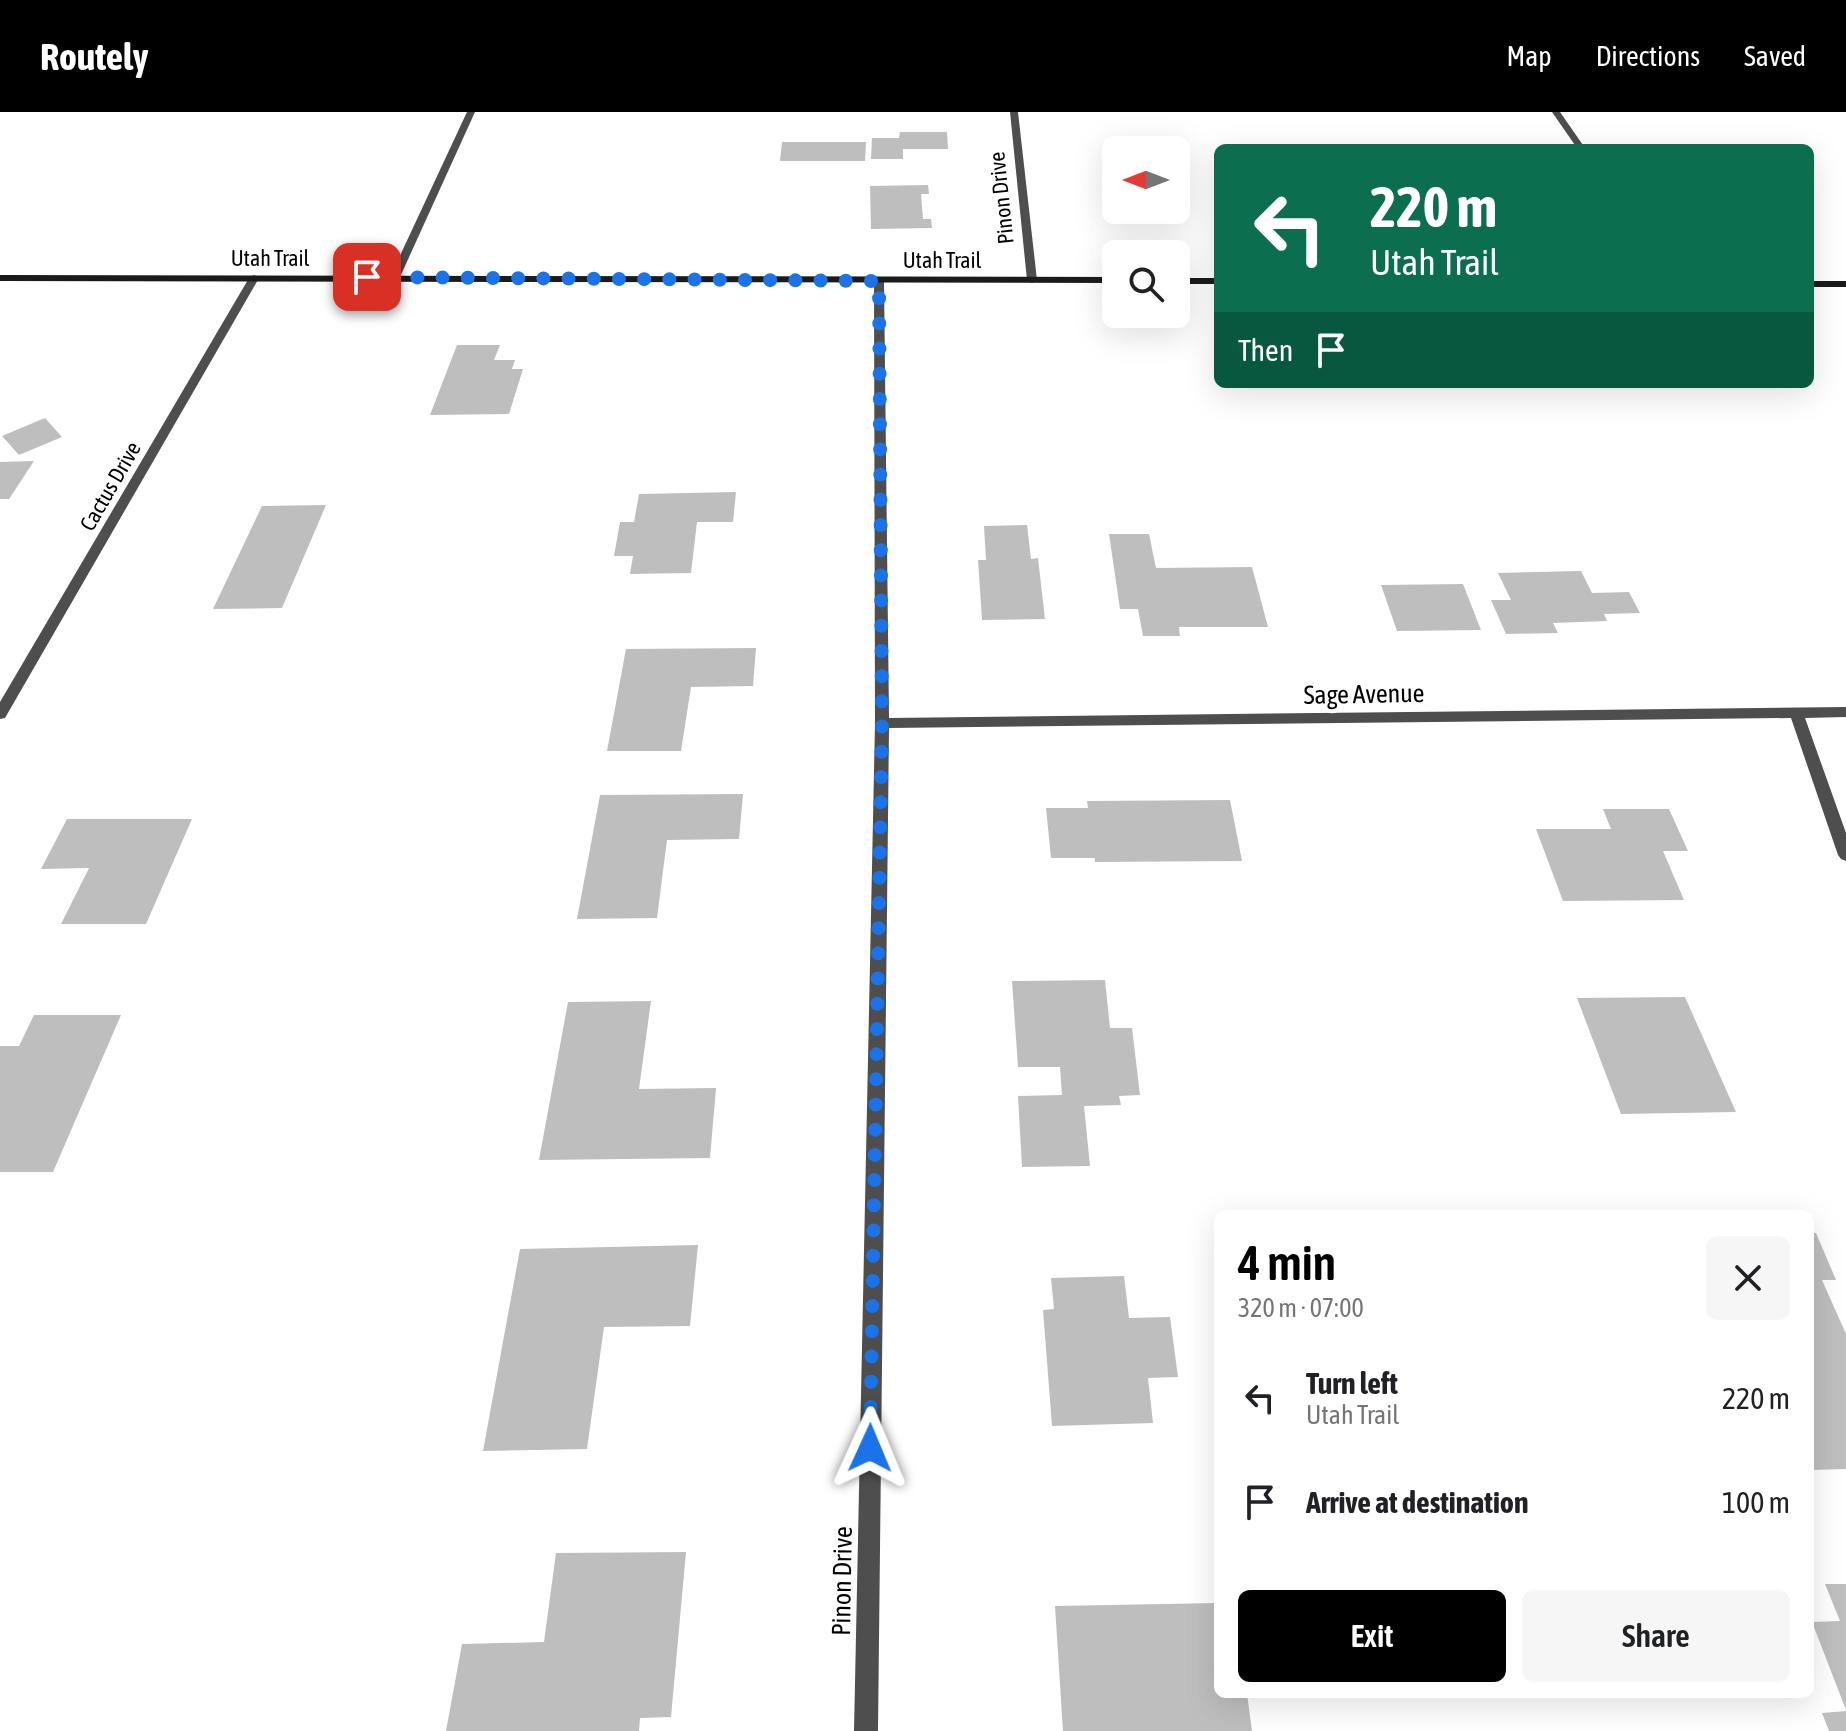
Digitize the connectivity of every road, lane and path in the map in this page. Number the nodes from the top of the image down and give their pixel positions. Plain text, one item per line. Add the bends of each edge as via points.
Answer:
1 (471, 112) edge
2 (1014, 112) edge
3 (1556, 112) edge
4 (1578, 144) edge
5 (395, 277) junction
6 (0, 278) edge
7 (254, 278) junction
8 (1032, 280) junction
9 (1102, 280) edge
10 (879, 281) junction
11 (1190, 281) edge
12 (1214, 281) edge
13 (1814, 284) edge
14 (1846, 284) edge
15 (1796, 712) junction
16 (1846, 712) edge
17 (0, 714) edge
18 (882, 723) junction
19 (1846, 855) edge
20 (866, 1731) edge

1 - 5 street
2 - 8 street, Pinon Drive
3 - 4 street
5 - 7 main road, Utah Trail
5 - 10 main road, Utah Trail
6 - 7 main road, Utah Trail
7 - 17 street, Cactus Drive
8 - 9 main road, Utah Trail
8 - 10 main road, Utah Trail
10 - 18 street, Pinon Drive
11 - 12 main road
13 - 14 main road
15 - 16 street, Sage Avenue
15 - 18 street, Sage Avenue
15 - 19 street
18 - 20 street, Pinon Drive

